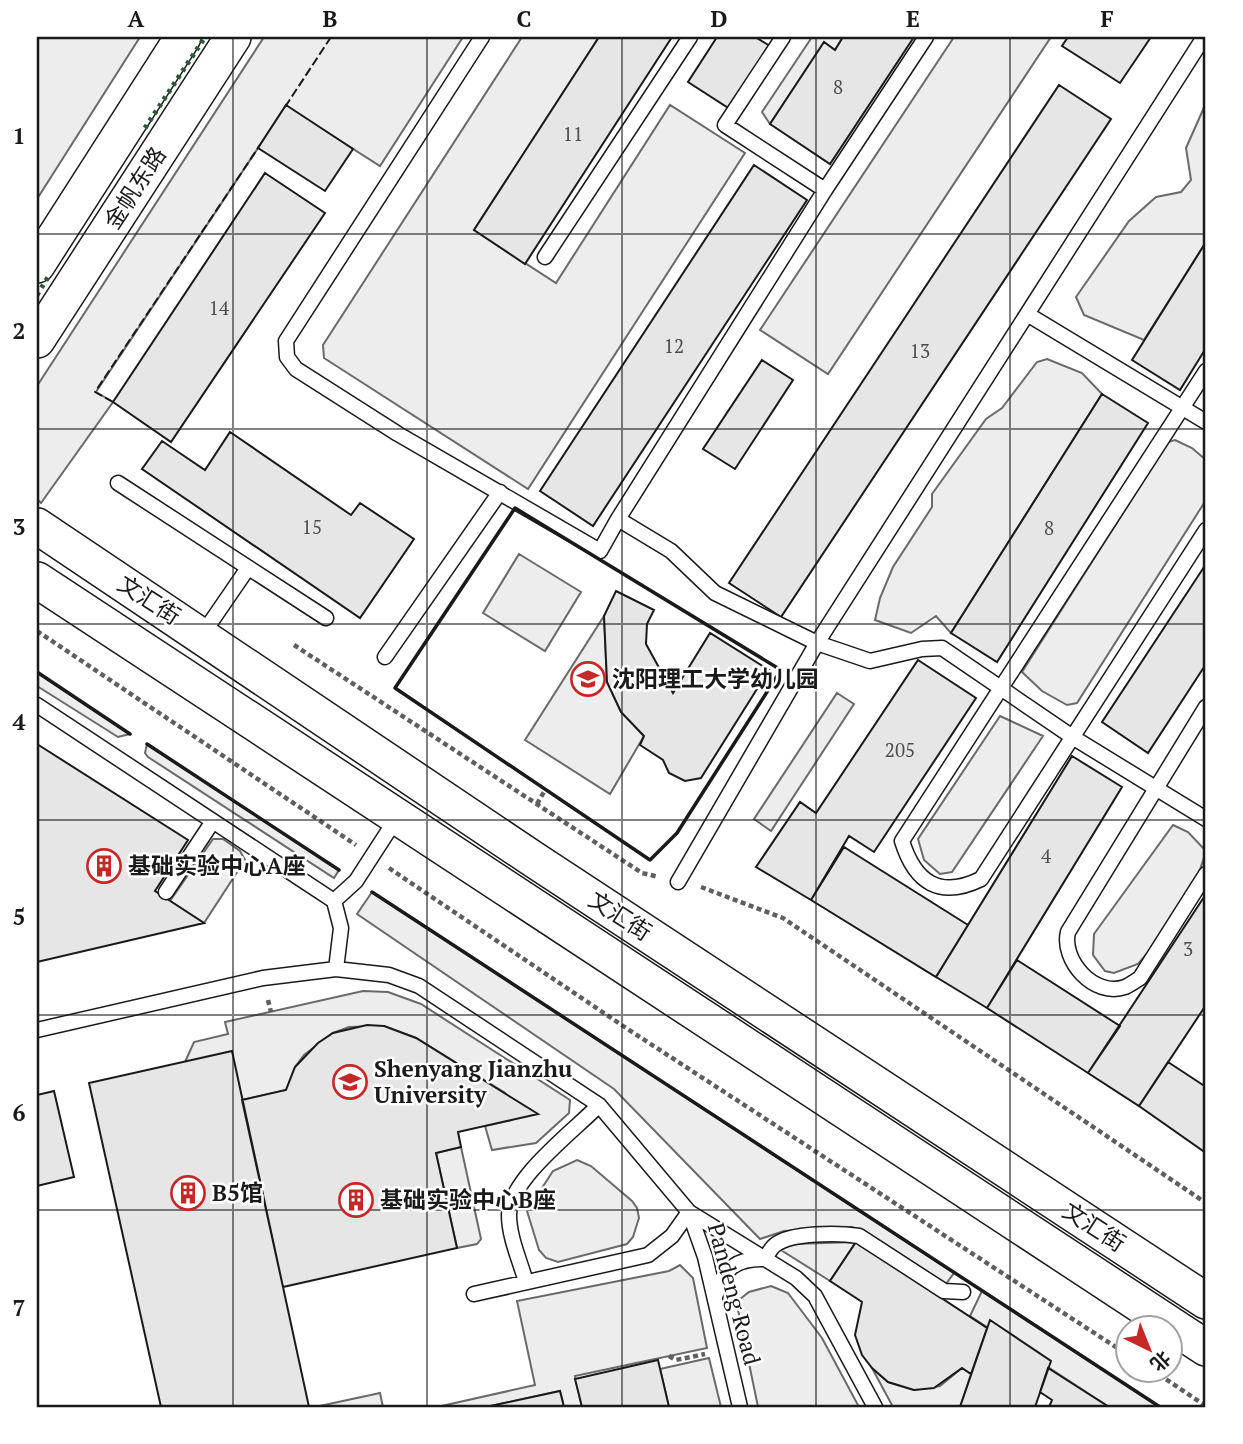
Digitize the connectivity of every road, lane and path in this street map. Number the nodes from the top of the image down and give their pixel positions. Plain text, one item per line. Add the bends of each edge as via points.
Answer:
1 (183, 37) edge
2 (233, 37) edge
3 (482, 37) edge
4 (690, 37) edge
5 (783, 37) edge
6 (926, 37) edge
7 (1203, 44) edge
8 (825, 190) junction
9 (545, 257) dead end
10 (37, 265) edge
11 (1027, 314) junction
12 (37, 340) edge
13 (1206, 371) edge
14 (1183, 408) junction
15 (1206, 422) edge
16 (118, 483) dead end
17 (500, 492) junction
18 (618, 519) junction
19 (37, 526) edge
20 (1206, 530) edge
21 (248, 568) junction
22 (37, 580) edge
23 (326, 618) dead end
24 (37, 631) edge
25 (202, 635) junction
26 (817, 643) junction
27 (294, 645) dead end
28 (385, 657) dead end
29 (1002, 688) junction
30 (37, 705) edge
31 (1206, 707) edge
32 (1074, 738) junction
33 (1154, 787) junction
34 (545, 790) dead end
35 (537, 804) junction
36 (398, 816) junction
37 (1206, 819) edge
38 (213, 821) junction
39 (372, 856) junction
40 (1206, 874) edge
41 (678, 881) junction
42 (166, 892) dead end
43 (334, 901) junction
44 (336, 969) junction
45 (37, 1030) edge
46 (599, 1105) junction
47 (1206, 1203) edge
48 (689, 1212) junction
49 (765, 1259) junction
50 (526, 1282) junction
51 (963, 1292) dead end
52 (474, 1294) dead end
53 (714, 1299) junction
54 (1206, 1301) edge
55 (1114, 1346) edge
56 (1206, 1348) edge
57 (726, 1349) junction
58 (669, 1356) dead end
59 (1173, 1384) edge
60 (1206, 1406) edge
61 (740, 1407) edge
62 (875, 1407) edge

1 - 10 street, 金帆东路
2 - 12 street, 金帆东路
3 - 17 lane via 286,341 287,357 296,369
4 - 9 lane
5 - 8 lane via 725,125
6 - 8 lane
7 - 11 lane
8 - 18 lane
11 - 14 lane
11 - 26 lane
13 - 14 lane
14 - 15 lane
14 - 29 lane
16 - 21 lane
17 - 18 lane via 600,551
17 - 28 lane
18 - 26 lane via 671,551 715,593
19 - 25 street, 文汇街
20 - 32 lane
21 - 23 lane
21 - 25 lane
22 - 36 street, 文汇街
24 - 39 path
25 - 54 street, 文汇街
26 - 29 lane via 870,660 942,648
26 - 41 lane
27 - 35 path
29 - 32 lane
29 - 32 lane via 902,841 909,866 921,878 949,888 981,878
30 - 38 lane
31 - 33 lane
32 - 33 lane
33 - 37 lane
33 - 40 lane via 1068,932 1065,944 1073,967 1098,984 1123,988 1140,978
34 - 35 path
35 - 41 path via 642,873
36 - 39 lane
36 - 56 street, 文汇街
38 - 42 lane
38 - 43 lane
39 - 43 lane via 356,881
39 - 55 path
41 - 47 path via 783,918
43 - 44 lane via 341,928
44 - 45 lane, Pandeng Road via 263,978
44 - 46 lane, Pandeng Road via 389,975 419,986
46 - 48 lane, Pandeng Road
46 - 50 lane via 564,1142 536,1161 512,1198 510,1225
48 - 49 lane
48 - 50 lane via 672,1236 648,1255
48 - 53 lane, Pandeng Road
49 - 51 lane via 774,1245 790,1237 859,1236 944,1291
49 - 53 lane via 745,1258 730,1266
49 - 62 lane via 815,1296
50 - 52 lane
53 - 57 lane, Pandeng Road
57 - 58 path via 676,1360
57 - 61 lane, Pandeng Road
59 - 60 path

